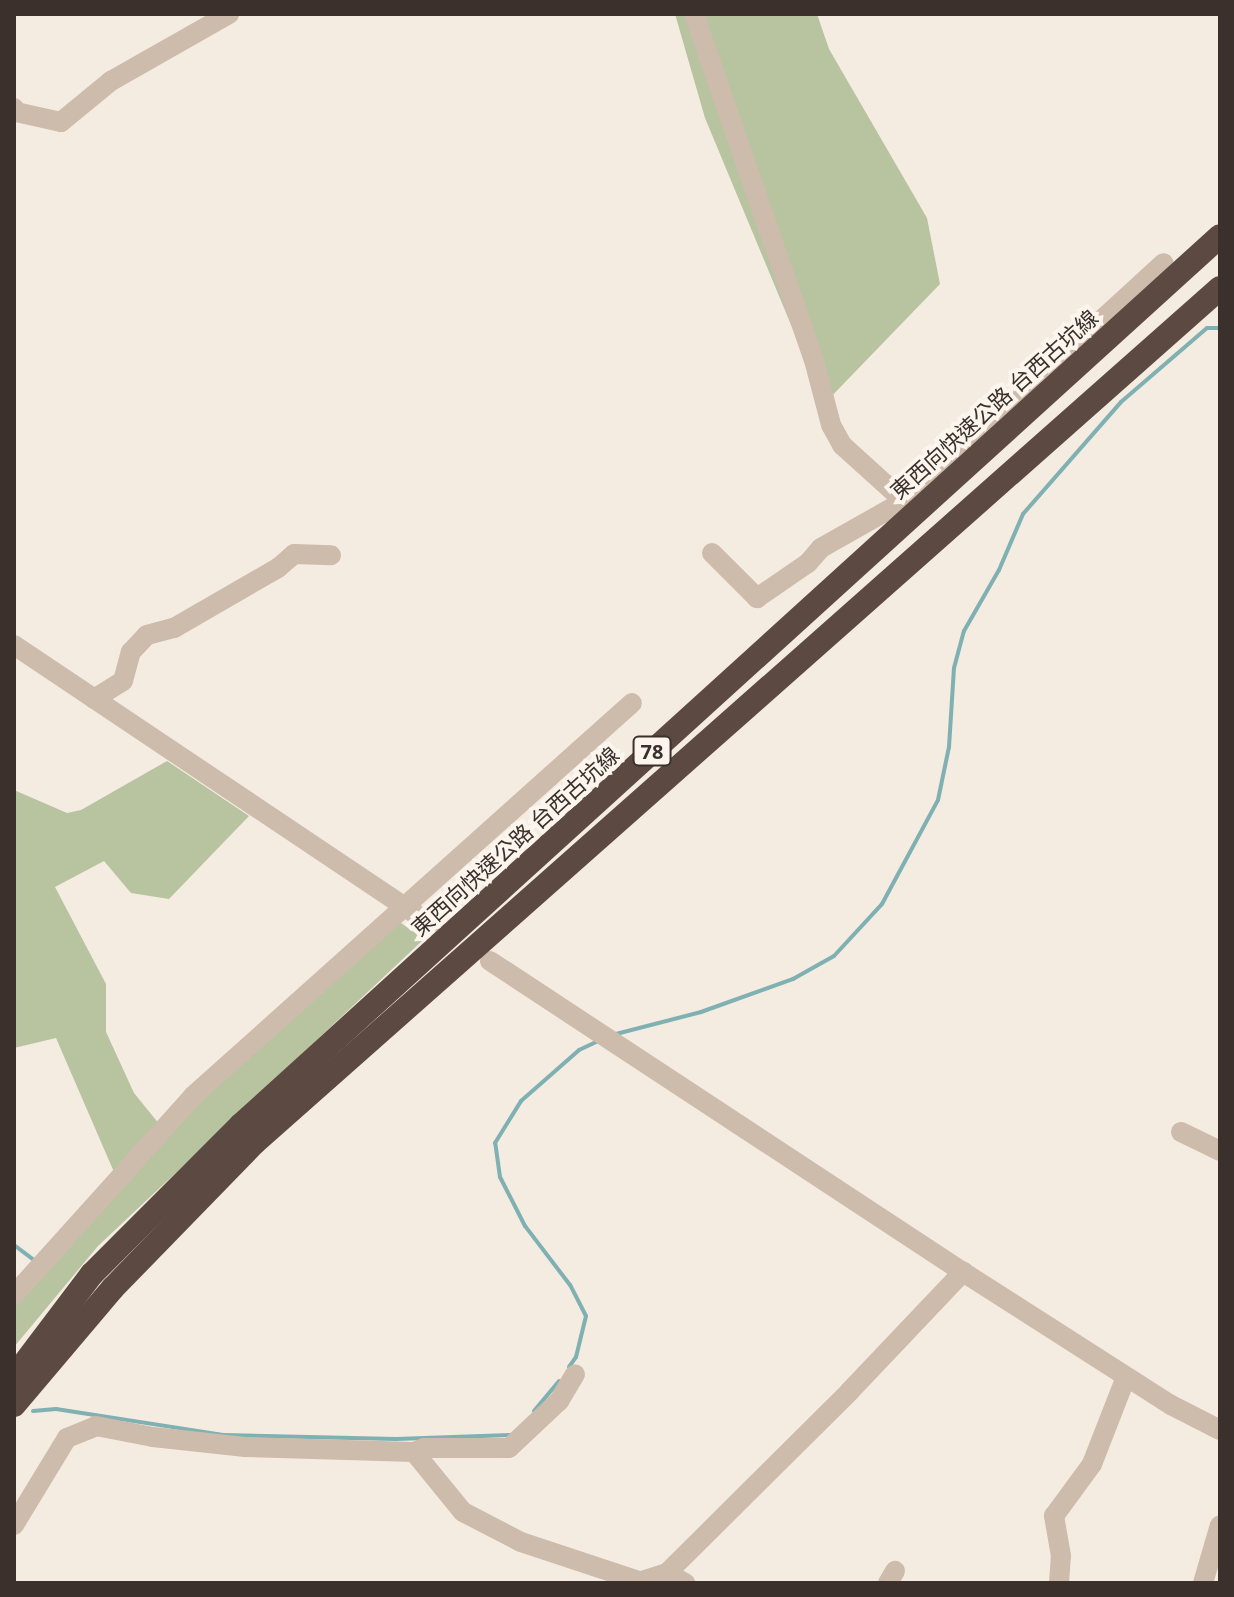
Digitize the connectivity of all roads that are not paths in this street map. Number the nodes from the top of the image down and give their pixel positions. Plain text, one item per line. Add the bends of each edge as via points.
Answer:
1 (229, 14) edge
2 (694, 14) edge
3 (14, 108) edge
4 (1220, 236) edge
5 (1164, 263) dead end
6 (1220, 288) edge
7 (904, 501) junction
8 (712, 553) dead end
9 (331, 555) dead end
10 (14, 645) edge
11 (94, 699) junction
12 (632, 703) dead end
13 (405, 908) junction
14 (435, 927) dead end
15 (490, 961) dead end
16 (1181, 1132) dead end
17 (1220, 1151) edge
18 (963, 1272) junction
19 (14, 1295) edge
20 (71, 1302) junction
21 (66, 1341) junction
22 (14, 1364) edge
23 (575, 1374) dead end
24 (14, 1377) edge
25 (1126, 1377) junction
26 (14, 1405) edge
27 (14, 1423) edge
28 (1220, 1430) edge
29 (414, 1452) junction
30 (14, 1525) edge
31 (1220, 1525) edge
32 (676, 1578) edge
33 (637, 1582) edge
34 (1059, 1583) edge
35 (1203, 1583) edge

1 - 3 street via 111,81 61,122
2 - 7 street via 814,360 831,425 842,445
4 - 20 highway, 東西向快速公路 台西古坑線 / 78 via 241,1125 92,1274
5 - 7 street
6 - 21 highway, 78 via 254,1143
7 - 8 street via 821,548 757,598
9 - 11 street via 294,554 174,628 147,635 131,652 123,681
10 - 11 street
11 - 13 street
12 - 13 street
13 - 14 street
13 - 19 street via 193,1096
15 - 18 street
16 - 17 street
18 - 25 street
18 - 32 street
20 - 22 highway
20 - 24 highway
21 - 26 highway
21 - 27 highway
23 - 29 street via 559,1401 509,1448
25 - 28 street
25 - 34 street via 1092,1464 1054,1516 1061,1556
29 - 30 street via 245,1447 96,1426 67,1438
29 - 33 street via 463,1512 521,1542
31 - 35 street
32 - 33 street

